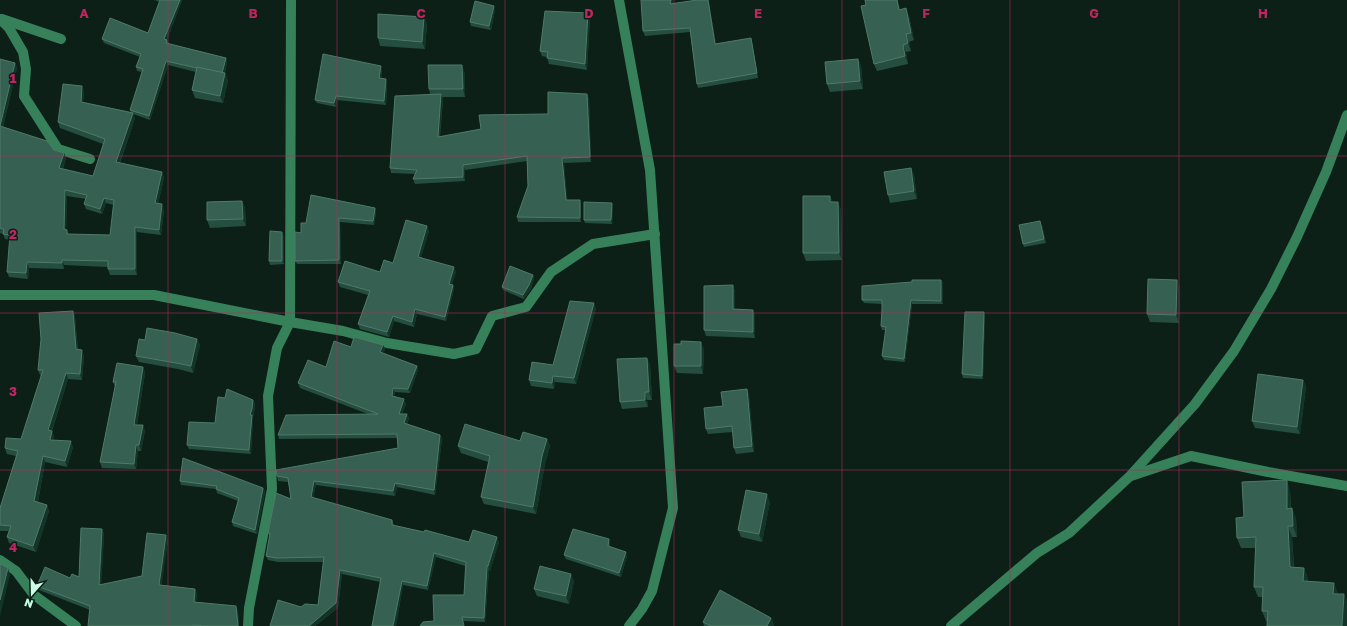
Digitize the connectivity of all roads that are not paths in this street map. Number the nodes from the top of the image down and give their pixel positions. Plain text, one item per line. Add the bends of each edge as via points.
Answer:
1 (290, 0) edge
2 (619, 0) edge
3 (0, 19) edge
4 (61, 39) dead end
5 (1347, 115) edge
6 (90, 159) dead end
7 (655, 234) junction
8 (0, 295) edge
9 (290, 322) junction
10 (1129, 476) junction
11 (1347, 486) edge
12 (0, 560) edge
13 (76, 626) edge
14 (248, 626) edge
15 (629, 626) edge
16 (951, 626) edge

1 - 9 street
2 - 7 street via 650,170
3 - 4 street
3 - 6 street via 9,28 23,52 26,69 24,96 58,149
5 - 10 street via 1326,172 1297,237 1271,289 1234,351 1195,404
7 - 9 street via 593,244 551,272 526,307 492,316 476,349 454,354 387,343 343,331
7 - 15 street via 673,508 652,591
8 - 9 street via 154,295
9 - 14 street via 277,348 268,396 272,489 249,608
10 - 11 street via 1191,456
10 - 16 street via 1069,533 1037,553
12 - 13 street via 16,571 34,595

